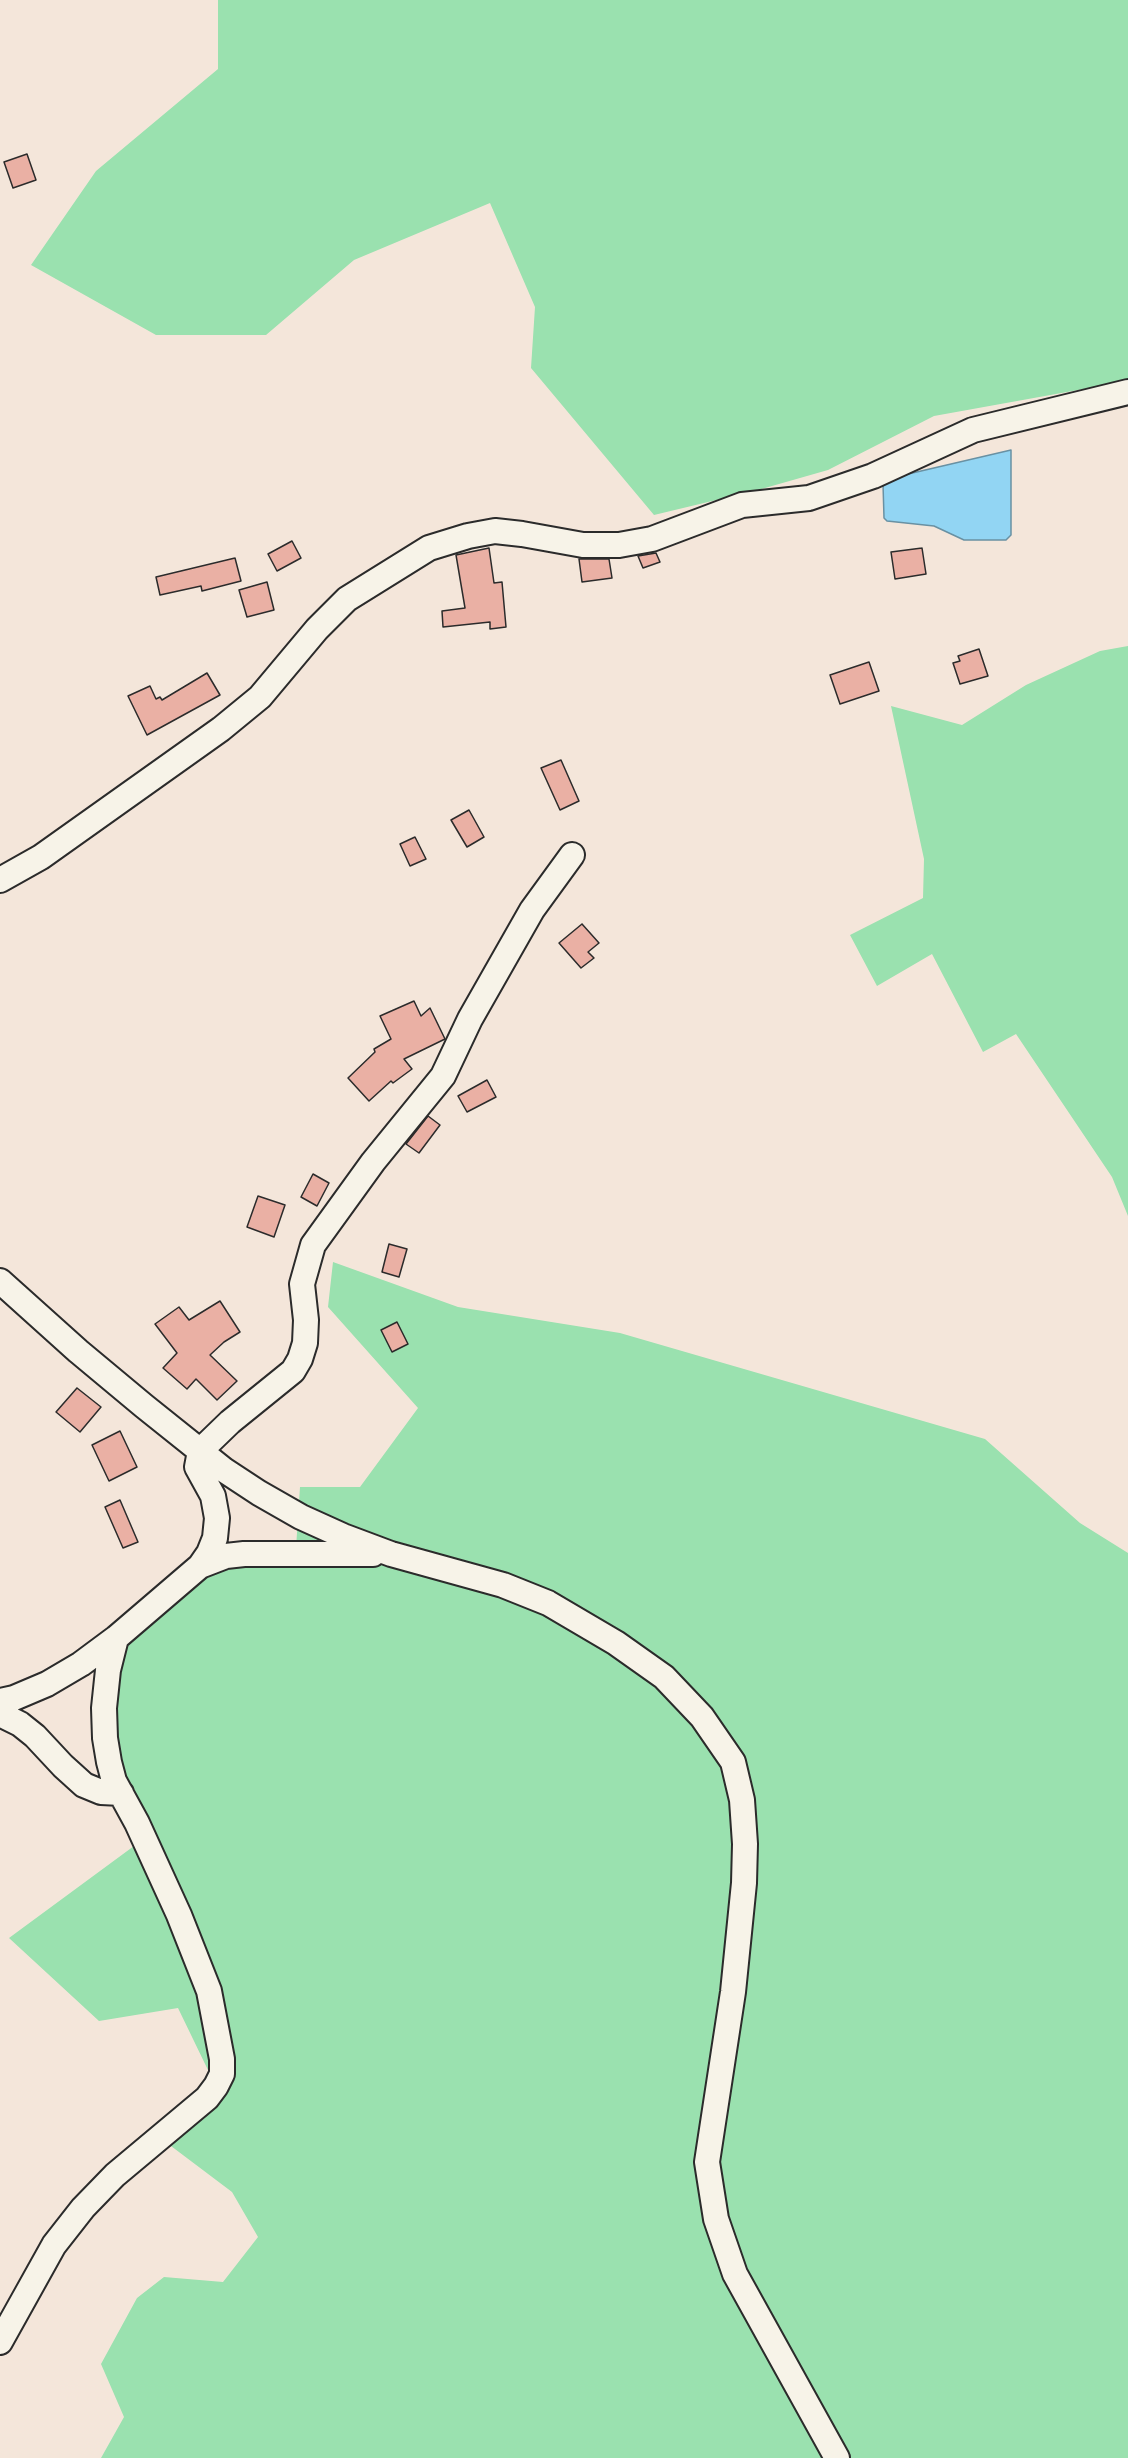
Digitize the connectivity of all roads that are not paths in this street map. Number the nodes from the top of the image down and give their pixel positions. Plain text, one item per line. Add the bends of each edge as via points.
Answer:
1 (1128, 392) edge
2 (572, 855) dead end
3 (0, 880) edge
4 (0, 1281) edge
5 (200, 1451) junction
6 (391, 1554) junction
7 (200, 1566) junction
8 (116, 1638) junction
9 (0, 1701) edge
10 (0, 1714) edge
11 (121, 1793) junction
12 (0, 2342) edge
13 (837, 2458) edge

1 - 3 street via 973,430 873,476 809,498 742,505 652,539 619,545 583,545 495,531 429,548 347,599 317,628 260,697 221,729 41,857
2 - 5 street via 532,910 470,1019 443,1076 373,1162 313,1245 302,1284 305,1343 293,1371
4 - 5 street via 78,1352
5 - 6 street via 301,1517
5 - 7 street via 197,1467 213,1496 218,1518 215,1538
6 - 7 street via 244,1554
6 - 13 street via 539,1599 616,1643 664,1677 702,1718 732,1762 742,1800 744,1882 733,1992 707,2162 716,2219 735,2274
7 - 8 street
8 - 9 street via 47,1684
8 - 11 street via 104,1708 108,1762
10 - 11 street via 35,1736 84,1785 101,1792
11 - 12 street via 179,1915 209,1991 222,2074 207,2098 115,2175 83,2208 54,2245

